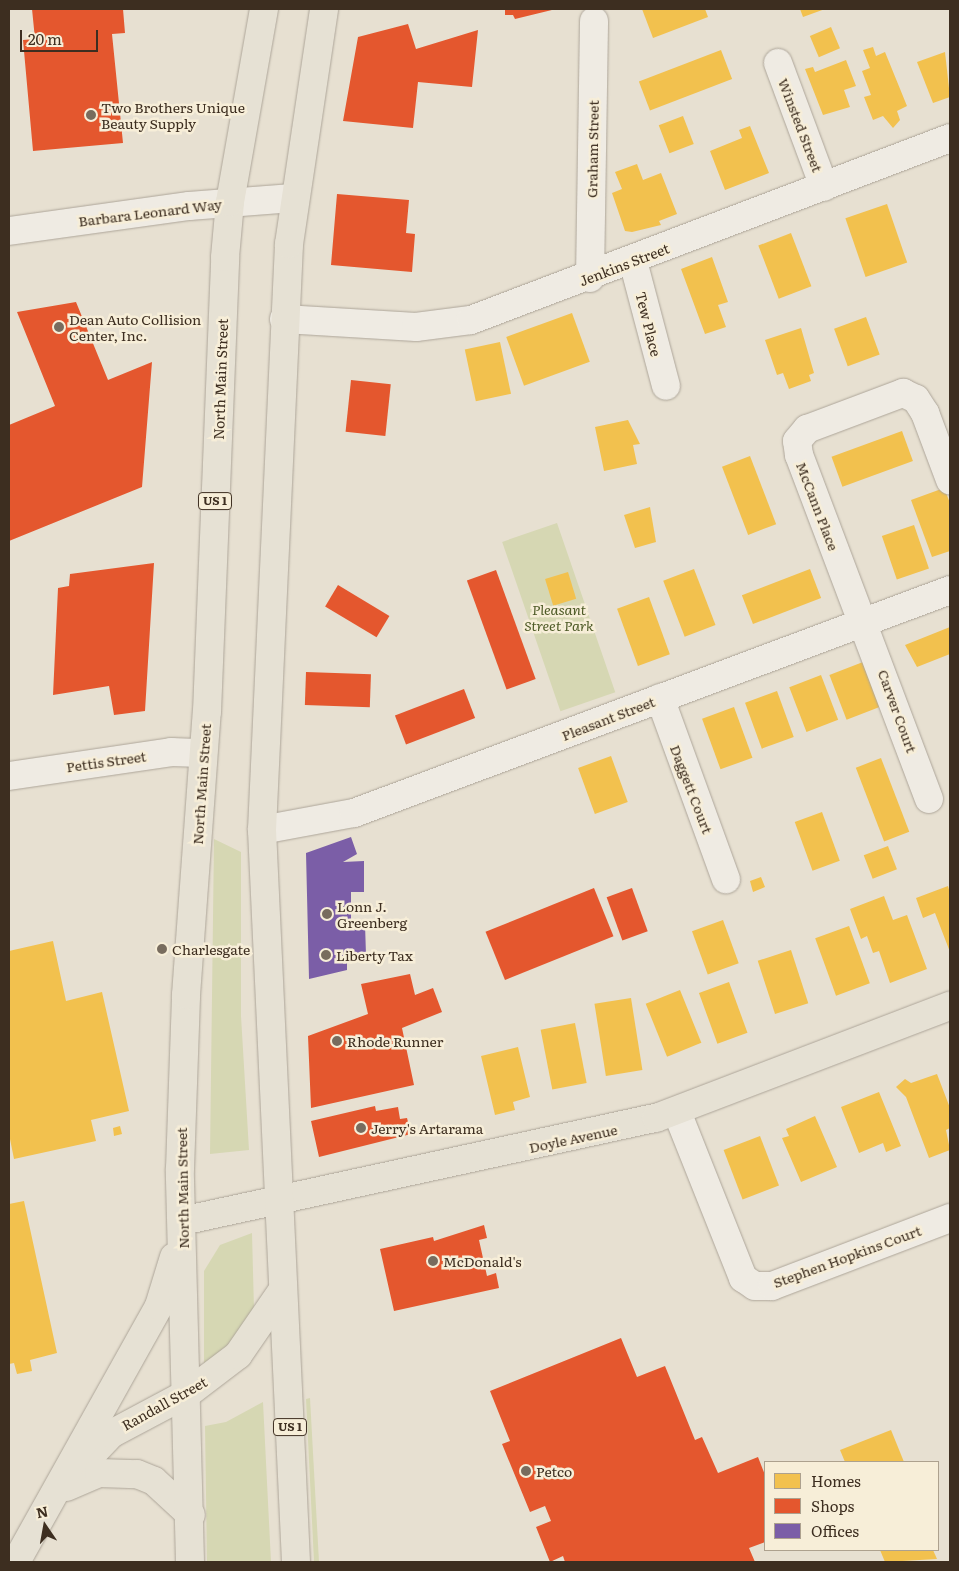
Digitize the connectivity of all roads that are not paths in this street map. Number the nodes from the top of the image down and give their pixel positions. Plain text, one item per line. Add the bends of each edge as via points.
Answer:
1 (264, 9) edge
2 (324, 9) edge
3 (594, 21) dead end
4 (778, 63) dead end
5 (950, 138) edge
6 (824, 187) junction
7 (293, 198) junction
8 (230, 202) junction
9 (9, 231) edge
10 (633, 261) junction
11 (590, 278) junction
12 (284, 319) junction
13 (666, 386) dead end
14 (950, 480) edge
15 (950, 590) edge
16 (865, 624) junction
17 (660, 698) junction
18 (203, 753) junction
19 (9, 776) edge
20 (929, 799) dead end
21 (262, 830) junction
22 (726, 879) dead end
23 (950, 1006) edge
24 (677, 1112) junction
25 (278, 1202) junction
26 (950, 1218) edge
27 (182, 1221) junction
28 (282, 1291) junction
29 (188, 1392) junction
30 (60, 1490) junction
31 (191, 1515) junction
32 (16, 1562) edge
33 (190, 1562) edge
34 (296, 1562) edge

1 - 8 main road, North Main Street / US 1
2 - 7 main road, US 1
3 - 11 street, Graham Street
4 - 6 street, Winsted Street
5 - 6 street, Jenkins Street
6 - 10 street, Jenkins Street
7 - 8 street, Barbara Leonard Way
7 - 12 main road, US 1
8 - 9 street, Barbara Leonard Way
8 - 18 main road, North Main Street / US 1
10 - 11 street, Jenkins Street
10 - 13 street, Tew Place
11 - 12 street, Jenkins Street via 471,320 438,325
12 - 21 main road, US 1
14 - 16 street, McCann Place via 925,413 916,399 903,393 807,429 797,441 799,455
15 - 16 street, Pleasant Street
16 - 17 street, Pleasant Street
16 - 20 street, Carver Court
17 - 21 street, Pleasant Street via 354,813
17 - 22 street, Daggett Court
18 - 19 street, Pettis Street via 171,752
18 - 27 main road, North Main Street / US 1 via 186,995
21 - 25 main road, US 1
23 - 24 main road, Doyle Avenue
24 - 25 main road, Doyle Avenue
24 - 26 street, Stephen Hopkins Court via 743,1278 755,1286 772,1286
25 - 27 main road, Doyle Avenue
25 - 28 main road, US 1
27 - 29 main road, North Main Street / US 1
27 - 30 main road, Randall Street via 159,1306 106,1393
28 - 29 main road, Randall Street via 238,1355
28 - 34 main road, US 1
29 - 30 main road, Randall Street via 111,1434
29 - 31 main road, North Main Street / US 1
30 - 31 main road via 99,1472 137,1474 154,1481
30 - 32 main road, Randall Street
31 - 33 main road, North Main Street / US 1

